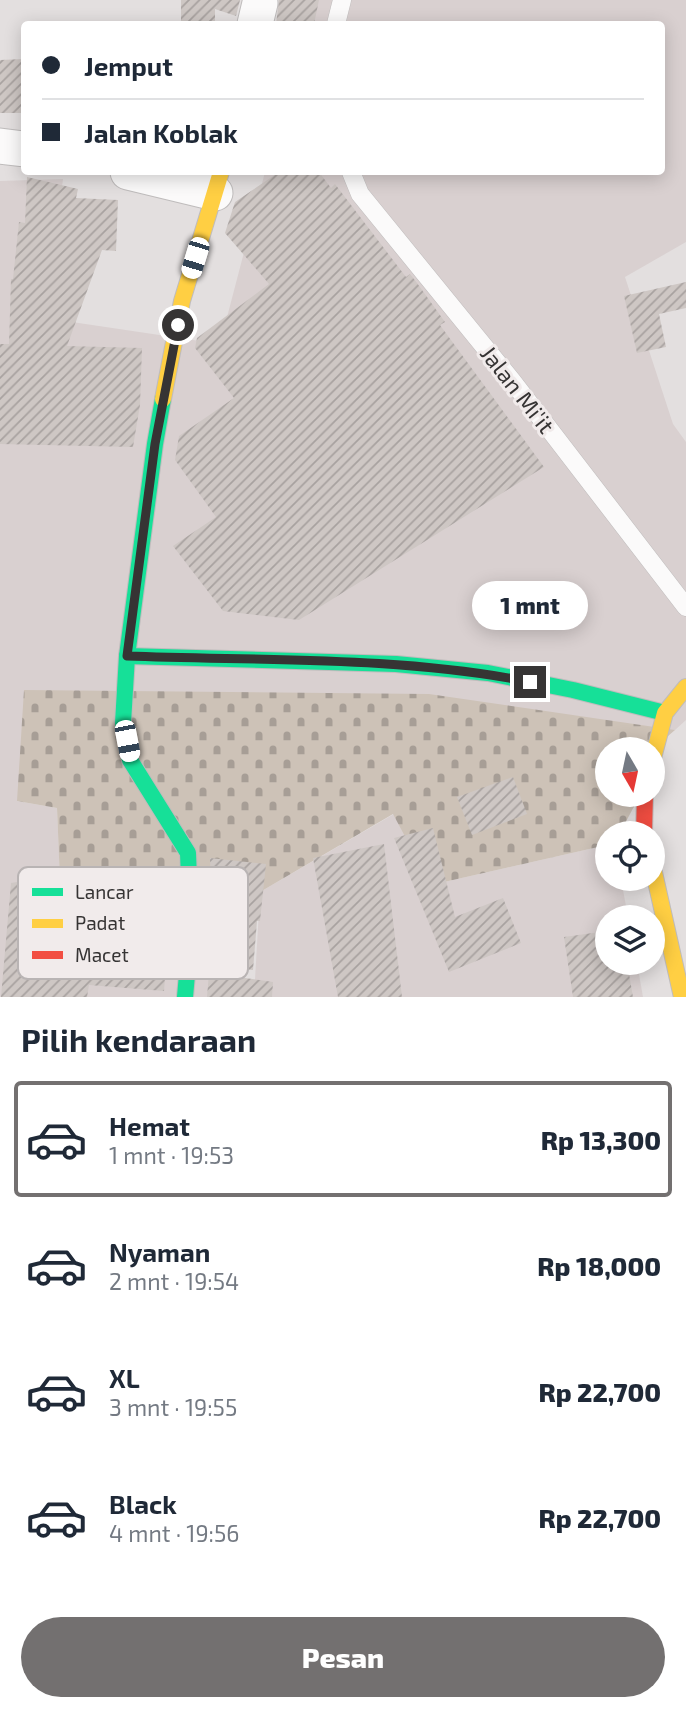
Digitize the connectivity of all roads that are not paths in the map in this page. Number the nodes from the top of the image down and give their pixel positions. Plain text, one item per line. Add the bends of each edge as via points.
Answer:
1 (342, 0) edge
2 (337, 21) edge
3 (0, 146) edge
4 (21, 149) edge
5 (155, 175) edge
6 (352, 175) edge
7 (218, 182) edge
8 (686, 607) edge
9 (127, 656) junction
10 (686, 687) edge
11 (666, 713) junction
12 (659, 737) edge
13 (189, 867) edge
14 (658, 891) edge
15 (187, 979) edge
16 (185, 997) edge
17 (682, 997) edge

1 - 2 lane
3 - 4 street
5 - 7 street
6 - 8 lane, Jalan Mi'it via 360,194 513,382
7 - 9 street via 182,301 160,418
9 - 11 street via 396,664 488,673
9 - 13 street via 123,723 130,760 188,853
10 - 11 street
11 - 12 street
14 - 17 street
15 - 16 street

